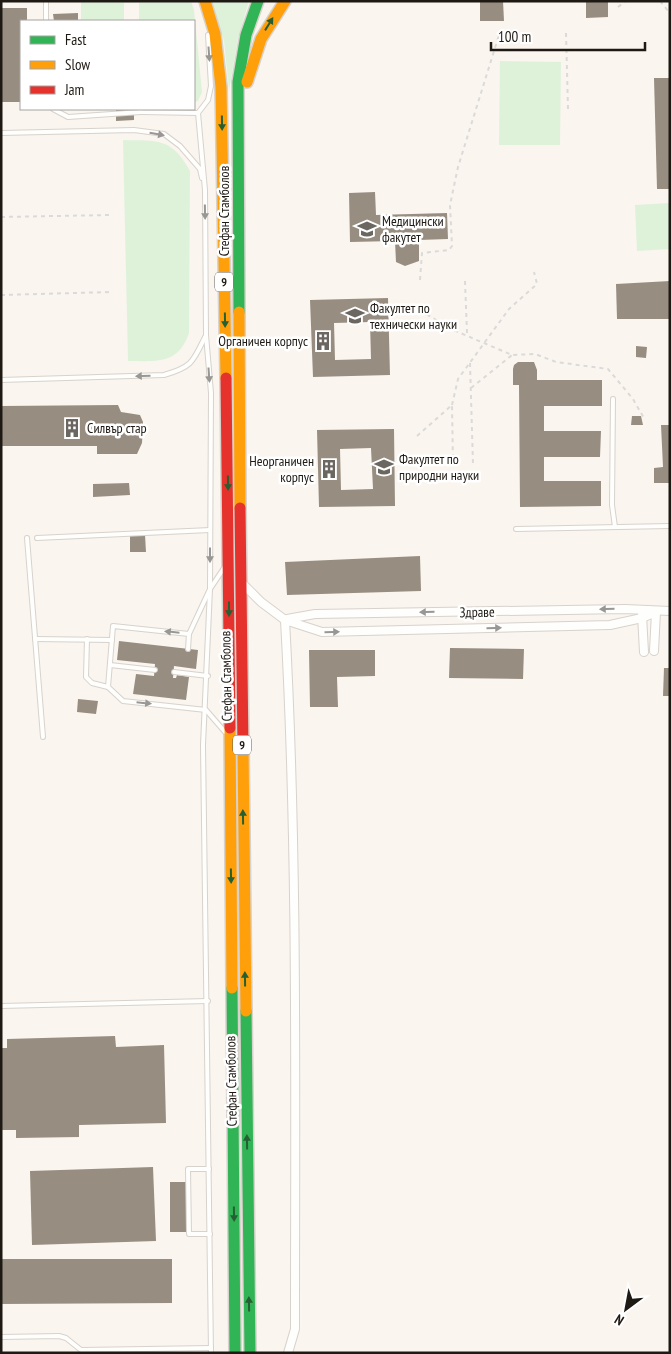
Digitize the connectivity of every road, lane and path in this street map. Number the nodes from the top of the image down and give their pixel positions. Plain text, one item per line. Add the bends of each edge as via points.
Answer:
1 (46, 1) edge
2 (258, 1) edge
3 (285, 1) edge
4 (626, 1) edge
5 (660, 1) edge
6 (206, 3) edge
7 (618, 7) dead end
8 (669, 12) edge
9 (46, 20) edge
10 (566, 33) dead end
11 (499, 36) dead end
12 (568, 109) dead end
13 (55, 110) edge
14 (141, 111) edge
15 (198, 113) junction
16 (1, 133) edge
17 (238, 138) junction
18 (205, 190) junction
19 (110, 214) dead end
20 (1, 217) edge
21 (534, 272) dead end
22 (420, 280) dead end
23 (465, 281) dead end
24 (111, 292) dead end
25 (1, 295) edge
26 (413, 306) dead end
27 (468, 334) junction
28 (206, 335) junction
29 (485, 343) junction
30 (512, 355) junction
31 (470, 363) junction
32 (1, 380) edge
33 (471, 388) junction
34 (614, 399) dead end
35 (452, 405) junction
36 (645, 420) dead end
37 (417, 436) dead end
38 (452, 464) dead end
39 (473, 464) dead end
40 (670, 526) edge
41 (615, 527) junction
42 (516, 529) dead end
43 (210, 530) junction
44 (27, 538) dead end
45 (37, 538) dead end
46 (229, 560) junction
47 (240, 582) junction
48 (210, 589) junction
49 (670, 611) edge
50 (656, 612) junction
51 (642, 614) junction
52 (285, 620) junction
53 (189, 634) junction
54 (35, 639) junction
55 (87, 639) junction
56 (112, 640) junction
57 (188, 649) dead end
58 (654, 651) dead end
59 (644, 652) dead end
60 (110, 665) junction
61 (186, 668) dead end
62 (155, 670) dead end
63 (174, 672) dead end
64 (185, 673) junction
65 (208, 676) junction
66 (108, 687) junction
67 (206, 710) junction
68 (42, 737) dead end
69 (229, 737) junction
70 (208, 1001) junction
71 (1, 1006) edge
72 (210, 1169) junction
73 (210, 1234) junction
74 (1, 1336) edge
75 (211, 1350) edge
76 (235, 1353) edge
77 (250, 1353) edge
78 (288, 1353) edge

1 - 9 lane
2 - 17 highway, Стефан Стамболов via 246,35 238,82
17 -> 3 highway, 9 via 255,51
4 - 7 path
5 - 8 path
6 -> 15 lane via 211,86 208,100
6 -> 46 highway, Стефан Стамболов / 9 via 215,34 221,87
10 - 12 path
11 - 22 path via 458,167 450,206 452,246 449,250 422,253
13 - 14 lane via 68,117
14 - 15 lane
15 - 18 lane
16 -> 18 lane via 134,130 164,134 180,146 200,169
17 - 47 highway, Стефан Стамболов / 9
18 -> 28 lane
19 - 20 path
21 - 29 path via 537,284 509,309
23 - 27 path
24 - 25 path
26 - 27 path via 451,329
27 - 29 path
28 -> 32 lane via 192,363 164,376
28 -> 43 lane via 211,394
29 - 30 path
29 - 31 path
30 - 33 path
30 - 36 path via 535,354 556,362 608,369 633,399
31 - 33 path
31 - 35 path via 458,379
33 - 39 path
34 - 41 lane via 612,505
35 - 37 path
35 - 38 path
40 - 41 lane
41 - 42 lane
43 - 45 lane
43 -> 48 lane
44 - 54 lane
46 - 48 lane
46 -> 69 highway, Стефан Стамболов / 9
47 - 52 street
77 -> 47 highway, Стефан Стамболов / 9
48 - 53 lane
48 - 65 lane
49 - 50 street
50 - 51 street
50 - 58 street
51 -> 52 street, Здраве via 315,614
52 -> 51 street via 322,632 610,626
51 - 59 street
52 - 78 street via 291,724 295,1154 295,1329
53 -> 56 lane via 113,626
53 - 57 lane
54 - 55 lane
54 - 68 lane
55 - 56 lane
55 - 66 lane via 86,677 92,683
56 - 60 lane
60 - 62 lane
60 - 66 lane
61 - 64 lane
63 - 64 lane
64 - 65 lane
65 - 67 lane
66 -> 67 lane via 123,701
67 - 69 lane
67 - 70 lane
69 -> 76 highway, Стефан Стамболов / 9
70 - 71 lane
70 - 72 lane
72 - 73 lane
72 - 73 lane via 188,1169 189,1234
73 - 75 lane
74 - 75 lane via 59,1336 81,1350

